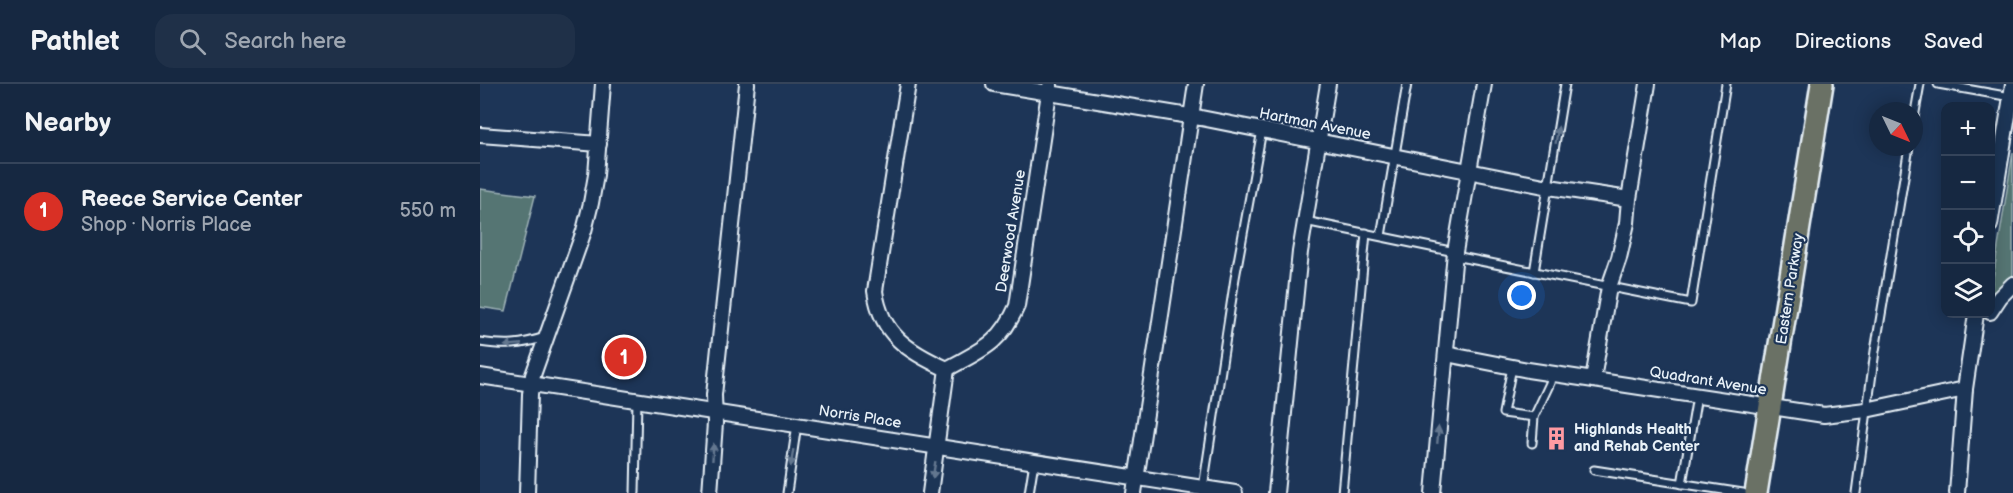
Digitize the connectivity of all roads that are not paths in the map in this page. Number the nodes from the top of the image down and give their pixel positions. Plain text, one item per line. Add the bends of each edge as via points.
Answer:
1 (603, 84) edge
2 (747, 84) edge
3 (908, 84) edge
4 (994, 84) edge
5 (1196, 84) edge
6 (1328, 84) edge
7 (1407, 84) edge
8 (1484, 84) edge
9 (1565, 84) edge
10 (1648, 84) edge
11 (1726, 84) edge
12 (1822, 84) edge
13 (1920, 84) edge
14 (1938, 84) edge
15 (1050, 89) edge
16 (2012, 91) edge
17 (1917, 102) edge
18 (1191, 116) junction
19 (1262, 130) junction
20 (480, 135) edge
21 (1318, 142) junction
22 (599, 144) junction
23 (1395, 156) junction
24 (1908, 156) edge
25 (1470, 171) junction
26 (1549, 187) junction
27 (1629, 199) junction
28 (1992, 210) edge
29 (1305, 221) junction
30 (1366, 233) junction
31 (1381, 236) junction
32 (1455, 254) junction
33 (1534, 272) junction
34 (2013, 284) edge
35 (1610, 287) junction
36 (1995, 305) edge
37 (1976, 318) edge
38 (1986, 318) edge
39 (1974, 332) junction
40 (545, 337) junction
41 (480, 342) edge
42 (1446, 354) junction
43 (1512, 367) junction
44 (946, 369) junction
45 (1552, 373) junction
46 (480, 376) edge
47 (1593, 379) junction
48 (531, 384) junction
49 (1965, 389) junction
50 (1697, 396) junction
51 (637, 400) junction
52 (1771, 407) junction
53 (1866, 410) junction
54 (716, 411) junction
55 (1534, 417) junction
56 (797, 423) junction
57 (1532, 444) dead end
58 (937, 446) junction
59 (1034, 462) junction
60 (1594, 470) dead end
61 (1136, 478) junction
62 (1682, 484) junction
63 (1208, 490) edge
64 (527, 493) edge
65 (634, 493) edge
66 (710, 493) edge
67 (786, 493) edge
68 (930, 493) edge
69 (1029, 493) edge
70 (1134, 493) edge
71 (1234, 493) edge
72 (1276, 493) edge
73 (1342, 493) edge
74 (1433, 493) edge
75 (1743, 493) edge
76 (1756, 493) edge
77 (1856, 493) edge
78 (1958, 493) edge

1 - 22 street
2 - 54 street via 714,398
3 - 44 street via 875,291 882,318 896,338
4 - 15 street, Hartman Avenue
5 - 18 street
6 - 21 street
7 - 23 lane
8 - 25 street
26 -> 9 lane
10 - 27 street
11 - 35 lane via 1691,303
12 - 52 main road, Eastern Parkway
13 - 17 lane
14 - 16 lane
15 - 18 street, Hartman Avenue
15 - 44 street, Deerwood Avenue via 1017,306 1006,329 990,345
16 - 28 street
18 - 19 street, Hartman Avenue
18 - 61 street
19 - 21 street, Hartman Avenue
19 - 63 lane via 1235,278
20 - 22 street
21 - 23 street, Hartman Avenue
21 - 29 street
22 - 40 street via 584,231
23 - 25 street, Hartman Avenue
23 - 31 lane
24 - 53 lane
25 - 26 street, Hartman Avenue
25 - 32 street
26 - 27 street, Hartman Avenue
26 - 33 lane
27 - 35 street via 1620,258
29 - 30 lane
29 - 72 street
30 - 31 lane
30 - 73 lane
31 - 32 lane
32 - 33 lane
32 - 42 street
33 - 35 lane
34 - 36 street
35 - 47 street
37 - 39 street
38 - 39 street
39 - 49 street
40 -> 41 lane via 504,346
40 - 48 street
42 - 43 street, Quadrant Avenue
74 -> 42 street
43 - 45 street, Quadrant Avenue
43 - 55 lane via 1503,413
44 - 58 street
45 - 47 street, Quadrant Avenue
45 - 55 lane
46 - 48 street, Norris Place
47 - 50 street, Quadrant Avenue
48 - 51 street, Norris Place
48 - 64 street
49 - 53 street, Quadrant Avenue
49 - 78 street
50 - 52 street, Quadrant Avenue
50 - 62 lane
51 - 54 street, Norris Place
51 - 65 lane
52 - 53 street, Quadrant Avenue via 1824,415
52 - 76 main road, Eastern Parkway
53 - 77 lane
54 - 56 street, Norris Place
66 -> 54 street
55 - 57 lane
56 - 58 street, Norris Place
56 -> 67 lane
58 - 59 street, Norris Place
58 -> 68 street
59 - 61 street, Norris Place
59 - 69 lane
60 - 62 lane
61 - 63 street, Norris Place
61 - 70 street
62 - 75 lane
63 - 71 street, Norris Place

